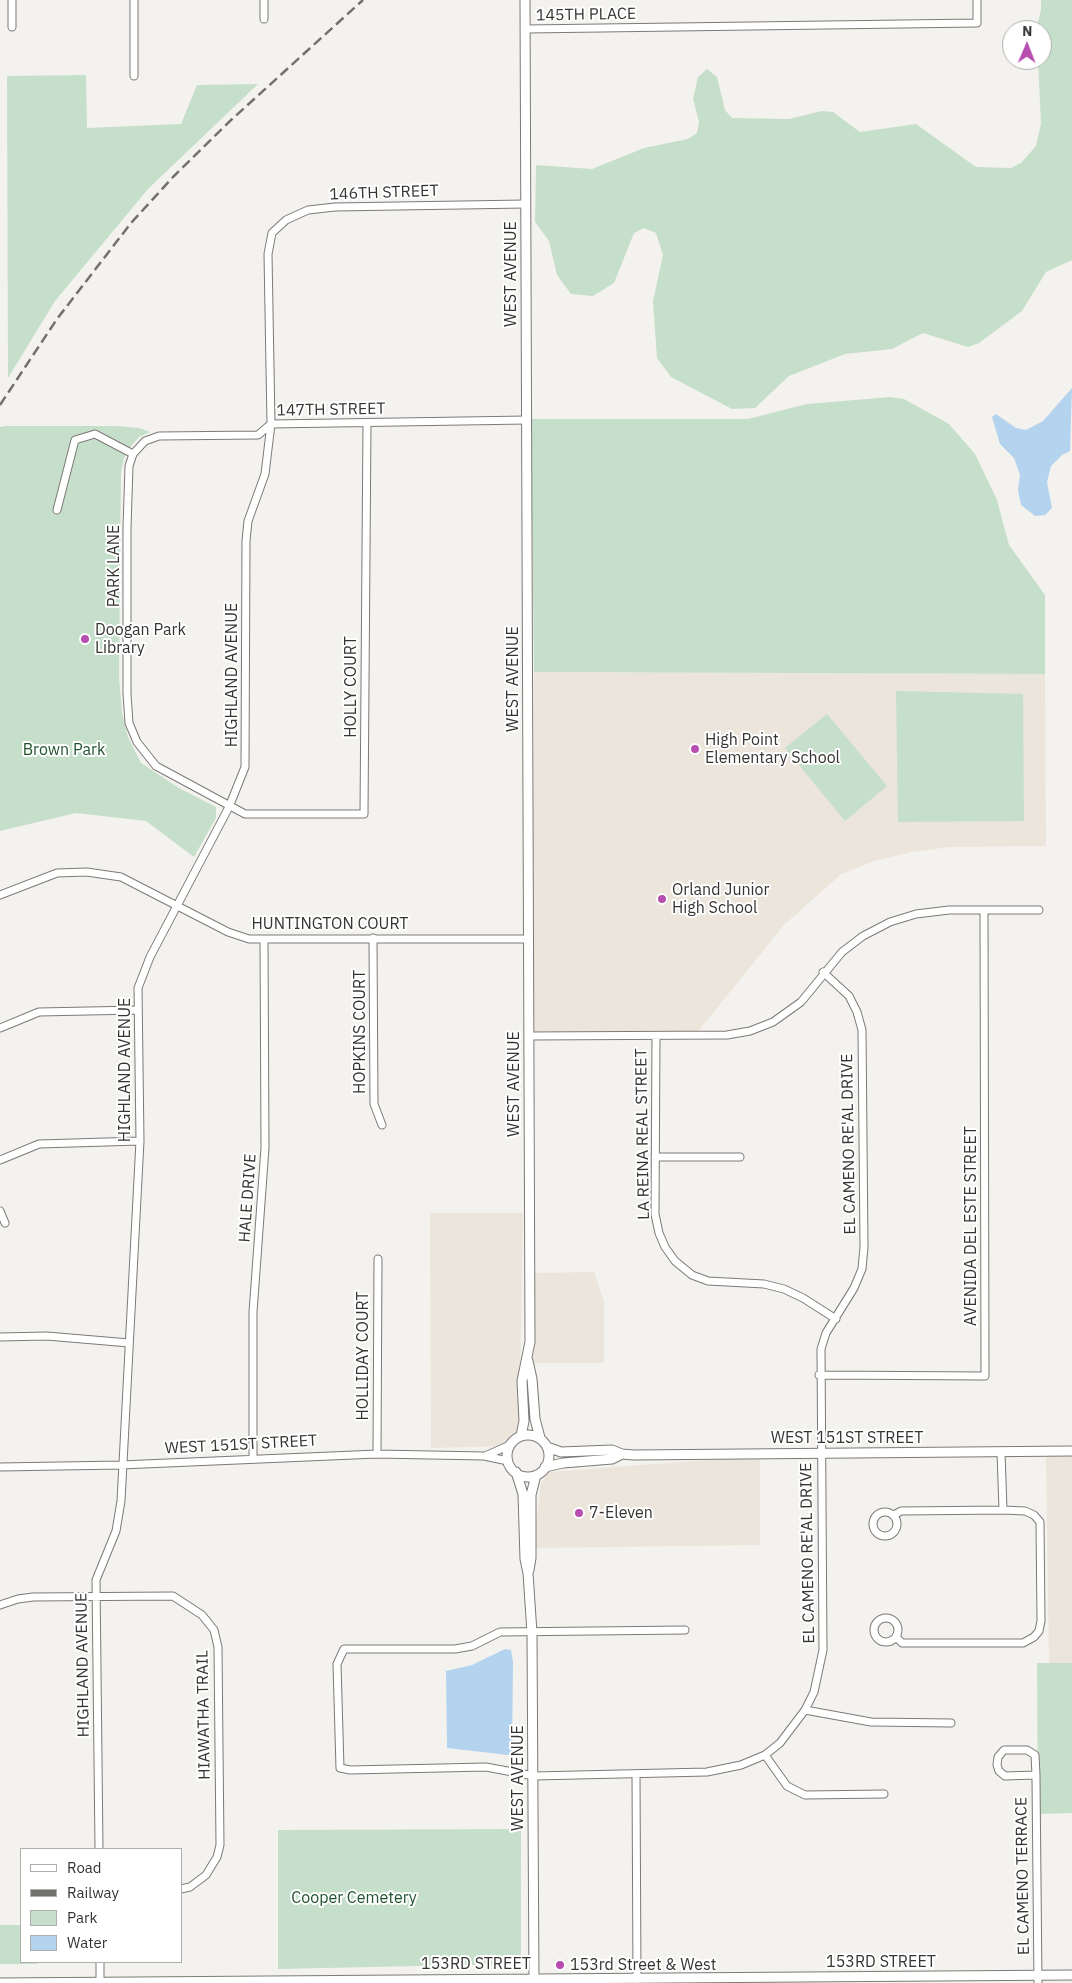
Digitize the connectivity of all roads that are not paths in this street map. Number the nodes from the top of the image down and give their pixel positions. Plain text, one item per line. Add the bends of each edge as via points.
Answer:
1 (12, 0) edge
2 (134, 0) edge
3 (264, 0) edge
4 (526, 0) edge
5 (977, 0) edge
6 (264, 19) dead end
7 (12, 27) dead end
8 (526, 29) junction
9 (134, 76) dead end
10 (525, 204) junction
11 (268, 254) joint
12 (527, 420) junction
13 (367, 423) junction
14 (271, 424) junction
15 (133, 454) junction
16 (57, 510) dead end
17 (229, 807) junction
18 (0, 895) edge
19 (176, 906) junction
20 (984, 910) junction
21 (1039, 910) dead end
22 (373, 938) junction
23 (264, 939) junction
24 (529, 939) junction
25 (823, 972) junction
26 (138, 1010) junction
27 (0, 1028) edge
28 (529, 1036) junction
29 (656, 1036) junction
30 (382, 1125) dead end
31 (140, 1141) junction
32 (655, 1157) junction
33 (740, 1157) dead end
34 (0, 1160) edge
35 (0, 1211) edge
36 (5, 1224) dead end
37 (378, 1259) dead end
38 (836, 1319) junction
39 (0, 1337) edge
40 (129, 1342) junction
41 (527, 1358) junction
42 (820, 1375) junction
43 (521, 1436) junction
44 (540, 1438) junction
45 (510, 1446) junction
46 (547, 1446) junction
47 (1072, 1451) edge
48 (1000, 1452) junction
49 (820, 1453) junction
50 (377, 1454) junction
51 (622, 1454) junction
52 (484, 1456) junction
53 (253, 1458) junction
54 (508, 1461) junction
55 (121, 1465) junction
56 (0, 1467) edge
57 (546, 1467) junction
58 (516, 1472) junction
59 (536, 1475) junction
60 (1003, 1510) junction
61 (894, 1515) dead end
62 (528, 1572) junction
63 (95, 1597) junction
64 (0, 1605) edge
65 (685, 1630) dead end
66 (532, 1633) junction
67 (896, 1637) dead end
68 (805, 1710) junction
69 (951, 1723) dead end
70 (765, 1754) junction
71 (636, 1774) junction
72 (1036, 1775) junction
73 (534, 1776) junction
74 (884, 1794) dead end
75 (99, 1848) edge
76 (182, 1889) edge
77 (100, 1963) edge
78 (1072, 1975) edge
79 (638, 1979) junction
80 (1038, 1979) edge
81 (534, 1981) edge
82 (100, 1982) edge
83 (0, 1983) edge

1 - 7 street
2 - 9 street
3 - 6 street
4 - 8 street, WEST AVENUE
5 - 8 street, 145TH PLACE via 977,23
8 - 10 street, WEST AVENUE
10 - 11 street, 146TH STREET via 308,210 286,220 272,233
10 - 12 street, WEST AVENUE
11 - 14 street, HIGHLAND AVENUE
12 - 13 street, 147TH STREET
12 - 24 street, WEST AVENUE
13 - 14 street, 147TH STREET
13 - 17 street, HOLLY COURT via 364,814 244,814
14 - 15 street, 147TH STREET via 258,435 159,436 145,440
14 - 17 street, HIGHLAND AVENUE via 264,474 248,521 245,767
15 - 16 street via 95,434 75,440
15 - 17 street, PARK LANE via 129,466 127,528 129,723 137,742 156,766
17 - 19 street, HIGHLAND AVENUE
18 - 19 street, HUNTINGTON COURT via 58,873 87,872 121,877
19 - 23 street, HUNTINGTON COURT via 239,936
19 - 26 street, HIGHLAND AVENUE via 143,972 138,988
20 - 21 street
20 - 25 street via 916,914 890,922 863,936
20 - 42 street, AVENIDA DEL ESTE STREET via 985,1376
22 - 23 street, HUNTINGTON COURT
22 - 24 street, HUNTINGTON COURT
22 - 30 street, HOPKINS COURT via 374,1104
23 - 53 street, HALE DRIVE via 266,1148 253,1312
24 - 28 street, WEST AVENUE
25 - 29 street via 801,1002 772,1022 750,1031 727,1035
25 - 38 street, EL CAMENO RE'AL DRIVE via 849,996 858,1012 862,1030 864,1247 862,1269
26 - 27 street via 39,1012
26 - 31 street, HIGHLAND AVENUE
28 - 29 street
28 - 41 street, WEST AVENUE via 530,1342
29 - 32 street, LA REINA REAL STREET
31 - 34 street via 39,1144
31 - 40 street, HIGHLAND AVENUE
32 - 33 street
32 - 38 street, LA REINA REAL STREET via 657,1224 665,1247 675,1261 692,1275 708,1281 764,1284 784,1289
35 - 36 street
37 - 50 street, HOLLIDAY COURT
38 - 42 street, EL CAMENO RE'AL DRIVE via 826,1333 821,1349
39 - 40 street via 47,1336
40 - 55 street, HIGHLAND AVENUE
41 - 43 street, WEST AVENUE via 522,1381 524,1422
41 - 44 street, WEST AVENUE
42 - 49 street, EL CAMENO RE'AL DRIVE
43 - 44 street
43 - 45 street
44 - 46 street
45 - 52 street, WEST 151ST STREET
45 - 54 street
46 - 51 street, WEST 151ST STREET via 561,1452 612,1450
46 - 57 street via 549,1457
47 - 48 street, WEST 151ST STREET
48 - 49 street, WEST 151ST STREET
48 - 60 street
49 - 51 street, WEST 151ST STREET
49 - 68 street, EL CAMENO RE'AL DRIVE via 823,1650 814,1692
50 - 52 street, WEST 151ST STREET
50 - 53 street, WEST 151ST STREET
51 - 57 street, WEST 151ST STREET via 612,1459
52 - 54 street, WEST 151ST STREET
53 - 55 street, WEST 151ST STREET
54 - 58 street
55 - 56 street, WEST 151ST STREET
55 - 63 street, HIGHLAND AVENUE via 119,1515 109,1552 98,1572
57 - 59 street
58 - 59 street via 522,1476
58 - 62 street, WEST AVENUE via 523,1494
59 - 62 street, WEST AVENUE via 531,1495
60 - 61 street via 901,1511
60 - 67 street via 1025,1511 1040,1522 1041,1621 1034,1637 1023,1643 902,1643
62 - 66 street, WEST AVENUE
63 - 64 street, HIAWATHA TRAIL via 18,1598
63 - 75 street, HIGHLAND AVENUE
63 - 76 street, HIAWATHA TRAIL via 173,1596 202,1615 214,1630 218,1648 220,1845 217,1858 206,1875
65 - 66 street
66 - 73 street, WEST AVENUE
66 - 73 street, EL CAMENO RE'AL DRIVE via 500,1632 472,1646 455,1650 344,1649 337,1664 340,1768 486,1767
68 - 69 street via 871,1722
68 - 70 street, EL CAMENO RE'AL DRIVE via 780,1743
70 - 71 street, EL CAMENO RE'AL DRIVE via 741,1766 725,1769
70 - 74 street via 788,1786 806,1795
71 - 73 street, EL CAMENO RE'AL DRIVE
71 - 79 street
72 - 72 street, EL CAMENO TERRACE via 1005,1776 999,1771 998,1757 1004,1750 1027,1750 1035,1755
72 - 80 street, EL CAMENO TERRACE
73 - 81 street, WEST AVENUE
77 - 82 street
78 - 80 street, 153RD STREET
79 - 80 street, 153RD STREET
79 - 81 street, 153RD STREET
81 - 82 street, 153RD STREET
82 - 83 street, 153RD STREET

